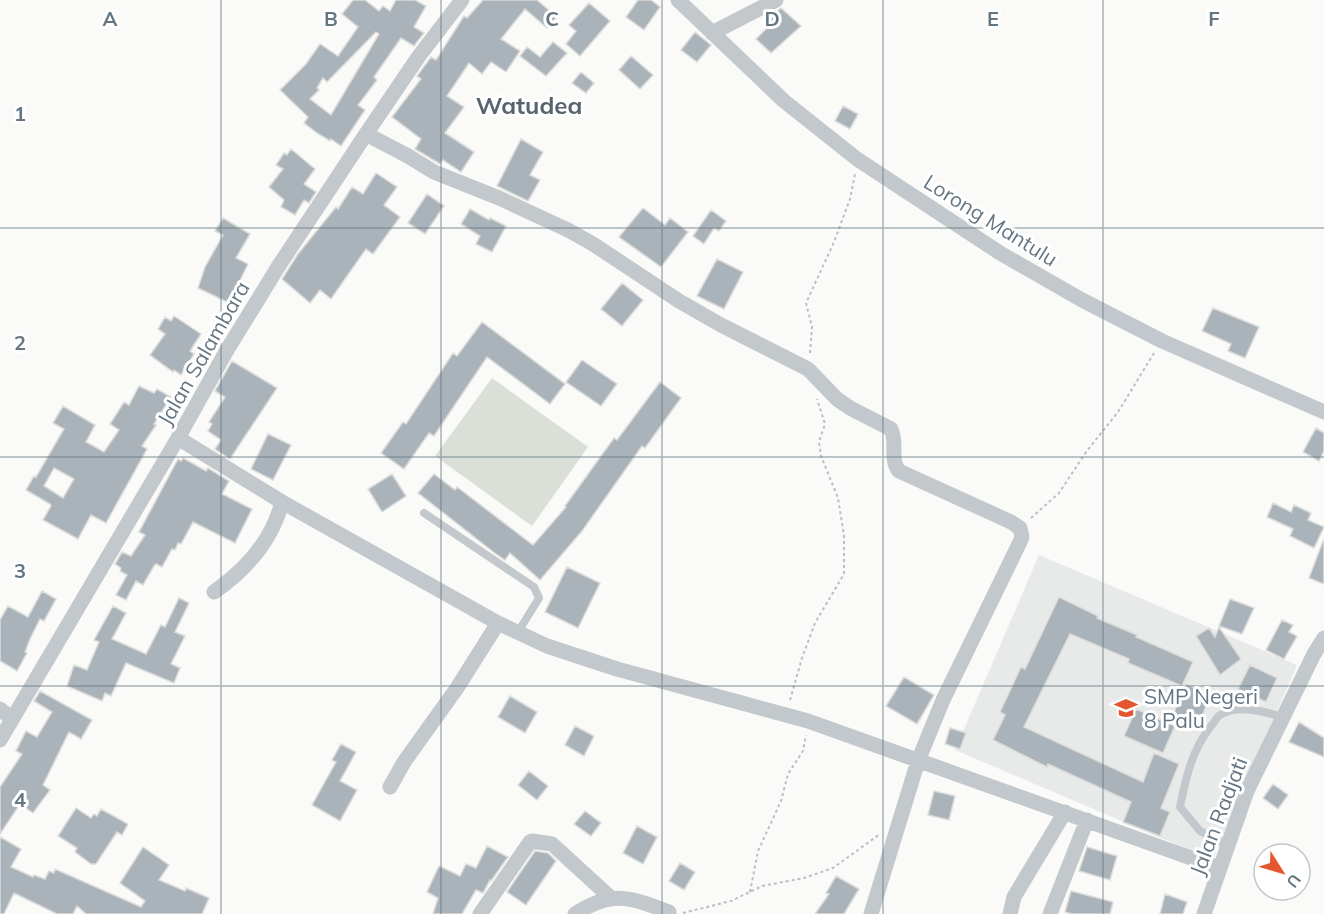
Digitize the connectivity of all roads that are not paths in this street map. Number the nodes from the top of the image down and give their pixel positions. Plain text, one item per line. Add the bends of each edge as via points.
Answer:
1 (462, 0) edge
2 (678, 0) edge
3 (776, 0) edge
4 (712, 33) junction
5 (366, 134) junction
6 (1324, 412) edge
7 (178, 438) junction
8 (282, 502) junction
9 (424, 513) dead end
10 (214, 592) dead end
11 (498, 623) junction
12 (518, 632) junction
13 (1324, 638) edge
14 (0, 709) edge
15 (1283, 718) junction
16 (12, 719) junction
17 (0, 740) edge
18 (918, 761) junction
19 (390, 787) dead end
20 (1065, 812) junction
21 (1087, 820) junction
22 (1227, 845) junction
23 (1219, 868) junction
24 (611, 898) junction
25 (674, 913) edge
26 (480, 914) edge
27 (575, 914) edge
28 (871, 914) edge
29 (1010, 914) edge
30 (1050, 914) edge
31 (1204, 914) edge

1 - 5 street, Jalan Salambara
2 - 4 street, Lorong Mantulu
3 - 4 street
4 - 6 street, Lorong Mantulu via 784,101 857,159 1000,253 1162,340
5 - 7 street, Jalan Salambara via 233,341
5 - 18 street via 434,172 568,230 679,301 808,369 837,399 891,429 899,471 1020,528 1020,542 943,700
7 - 8 street
7 - 16 street, Jalan Salambara
8 - 10 street via 276,524 244,569
8 - 11 street
9 - 12 lane via 534,587 539,598
11 - 12 street
11 - 19 street
12 - 18 street via 547,646 618,669 786,714
13 - 15 street, Jalan Radjati
14 - 16 street
15 - 22 street, Jalan Radjati via 1247,791
15 - 22 lane via 1264,710 1220,715 1203,736 1188,767 1180,807 1200,831
16 - 17 street, Jalan Salambara
18 - 20 street
18 - 28 street
20 - 21 street
20 - 29 street via 1014,897
21 - 23 street
21 - 30 street
22 - 23 street, Jalan Radjati
23 - 31 street, Jalan Radjati
24 - 25 street via 636,899
24 - 26 street via 552,844 540,840 530,842
24 - 27 street

